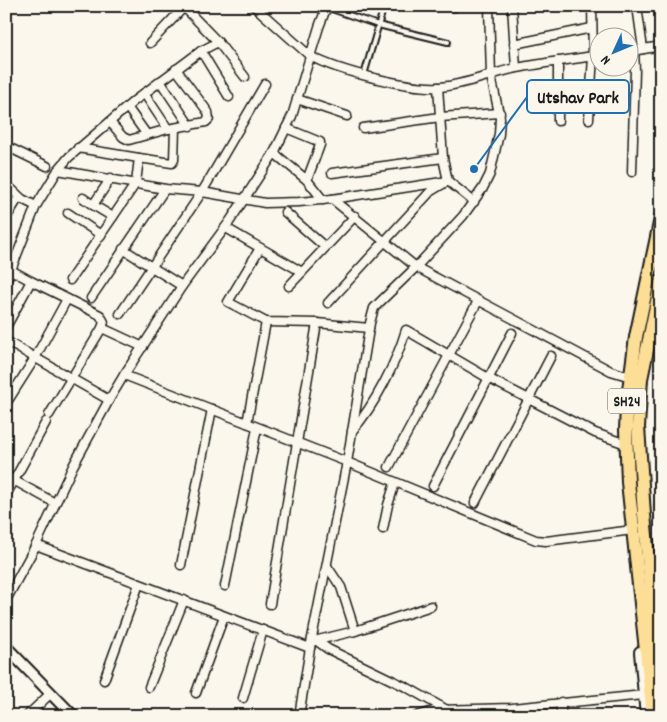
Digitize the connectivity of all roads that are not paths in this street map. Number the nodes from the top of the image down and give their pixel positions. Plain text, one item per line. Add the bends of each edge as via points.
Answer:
1 (254, 6) edge
2 (384, 6) edge
3 (489, 6) edge
4 (512, 6) edge
5 (592, 6) edge
6 (637, 6) edge
7 (184, 7) edge
8 (326, 7) edge
9 (378, 24) junction
10 (590, 28) edge
11 (592, 28) edge
12 (218, 42) junction
13 (448, 42) dead end
14 (150, 43) dead end
15 (514, 44) junction
16 (661, 46) edge
17 (643, 49) junction
18 (640, 50) edge
19 (201, 51) junction
20 (310, 56) junction
21 (590, 56) edge
22 (558, 61) junction
23 (516, 68) junction
24 (176, 69) junction
25 (364, 75) junction
26 (491, 76) junction
27 (245, 77) dead end
28 (594, 78) edge
29 (635, 78) edge
30 (160, 81) junction
31 (265, 84) dead end
32 (438, 87) junction
33 (144, 93) junction
34 (230, 97) dead end
35 (297, 99) junction
36 (127, 107) junction
37 (500, 113) junction
38 (346, 116) dead end
39 (440, 117) junction
40 (558, 120) dead end
41 (589, 120) dead end
42 (110, 122) junction
43 (190, 126) junction
44 (286, 128) junction
45 (363, 128) dead end
46 (172, 129) junction
47 (146, 135) junction
48 (129, 140) junction
49 (6, 146) edge
50 (78, 148) junction
51 (274, 153) junction
52 (125, 156) junction
53 (139, 158) junction
54 (443, 158) junction
55 (47, 166) dead end
56 (58, 170) junction
57 (632, 172) dead end
58 (332, 173) dead end
59 (111, 178) junction
60 (306, 180) junction
61 (448, 181) junction
62 (136, 183) junction
63 (6, 184) edge
64 (165, 188) junction
65 (202, 192) junction
66 (19, 197) junction
67 (83, 198) dead end
68 (244, 199) junction
69 (328, 200) junction
70 (474, 202) junction
71 (93, 205) junction
72 (36, 206) junction
73 (285, 212) dead end
74 (68, 213) dead end
75 (355, 216) junction
76 (113, 217) junction
77 (6, 218) edge
78 (661, 218) edge
79 (226, 228) junction
80 (101, 235) junction
81 (385, 242) junction
82 (260, 248) junction
83 (325, 248) junction
84 (123, 249) junction
85 (416, 266) junction
86 (153, 267) junction
87 (9, 270) edge
88 (302, 272) junction
89 (70, 280) dead end
90 (6, 281) edge
91 (31, 281) junction
92 (661, 282) edge
93 (182, 286) junction
94 (289, 286) dead end
95 (67, 298) junction
96 (91, 298) dead end
97 (478, 301) junction
98 (328, 303) dead end
99 (120, 314) dead end
100 (266, 322) junction
101 (317, 323) junction
102 (6, 327) edge
103 (102, 328) junction
104 (369, 328) junction
105 (656, 330) edge
106 (512, 333) dead end
107 (6, 341) edge
108 (143, 347) junction
109 (448, 355) junction
110 (551, 356) dead end
111 (35, 358) junction
112 (124, 375) junction
113 (72, 378) junction
114 (488, 378) junction
115 (636, 378) junction
116 (530, 399) junction
117 (109, 400) junction
118 (7, 402) edge
119 (212, 409) junction
120 (247, 423) junction
121 (257, 428) junction
122 (352, 431) junction
123 (298, 444) junction
124 (626, 444) junction
125 (346, 462) junction
126 (389, 467) dead end
127 (6, 476) edge
128 (14, 481) junction
129 (395, 483) junction
130 (433, 486) dead end
131 (6, 495) edge
132 (475, 503) dead end
133 (56, 504) junction
134 (383, 529) dead end
135 (633, 530) junction
136 (36, 545) junction
137 (181, 565) dead end
138 (327, 566) junction
139 (139, 584) junction
140 (225, 586) dead end
141 (638, 586) junction
142 (6, 600) edge
143 (184, 600) junction
144 (270, 604) dead end
145 (431, 606) dead end
146 (224, 616) junction
147 (655, 616) edge
148 (263, 630) junction
149 (355, 631) junction
150 (313, 643) junction
151 (6, 647) edge
152 (104, 680) dead end
153 (149, 687) dead end
154 (51, 693) junction
155 (196, 693) dead end
156 (644, 695) junction
157 (661, 697) edge
158 (243, 698) dead end
159 (561, 702) junction
160 (447, 710) junction
161 (465, 712) edge
162 (513, 712) edge
163 (27, 716) edge
164 (73, 716) edge
165 (299, 716) edge
166 (417, 716) edge
167 (561, 716) edge
168 (646, 716) edge
169 (653, 716) edge

1 - 20 street
2 - 9 lane
3 - 26 street
4 - 15 street
5 - 11 street
6 - 17 street
7 - 12 street
7 - 14 street
8 - 9 lane
8 - 20 street
9 - 13 lane
9 - 25 lane
10 - 15 street
12 - 19 street
12 - 27 street
15 - 23 street
16 - 17 street
17 - 18 street
19 - 24 street
19 - 34 street
20 - 25 street via 333,67
20 - 35 street
21 - 22 street
22 - 23 street
22 - 40 street
23 - 26 street
24 - 30 street
24 - 43 street via 209,116 206,122
25 - 32 street via 415,86
26 - 32 street
26 - 37 street
28 - 41 street
29 - 57 street
30 - 33 street
30 - 43 street
31 - 65 street
32 - 39 street
33 - 36 street
33 - 46 street
35 - 38 street
35 - 44 street
36 - 42 street
36 - 47 street
37 - 39 street
37 - 70 street via 490,174
39 - 45 street
39 - 54 street
42 - 48 street
42 - 50 street
43 - 46 street
44 - 51 street
44 - 60 street via 320,142
46 - 47 street
46 - 53 street via 172,163
47 - 48 street
48 - 52 street
49 - 55 street
50 - 52 street
50 - 56 street
51 - 60 street
51 - 68 street
52 - 53 street
53 - 62 street
54 - 58 street
54 - 61 street
56 - 59 street
56 - 72 street
59 - 62 street
59 - 71 street
60 - 69 street
61 - 69 street
61 - 70 street
61 - 81 street via 431,191
62 - 64 street
62 - 76 street
63 - 66 street
64 - 65 street
64 - 84 street
65 - 68 street
65 - 86 street
66 - 72 street
66 - 77 street
67 - 71 street
68 - 69 street via 276,204
68 - 79 street
69 - 75 street
70 - 85 street
71 - 76 street
72 - 87 street
73 - 83 street
74 - 80 street
75 - 81 street
75 - 83 street
76 - 80 street
78 - 115 main road, SH24 via 636,337
79 - 82 street
79 - 93 street
80 - 89 street
81 - 85 street
81 - 98 street
82 - 88 street
82 - 100 street via 228,302
83 - 88 street
84 - 86 street
84 - 96 street
85 - 97 street
85 - 104 street via 374,308
86 - 93 street
86 - 99 street
87 - 90 street
87 - 91 street
88 - 94 street
91 - 95 street
91 - 102 street
92 - 105 main road, SH24
93 - 108 street
95 - 103 street via 100,315 104,322
95 - 111 street
97 - 109 street
97 - 115 street via 611,371
100 - 101 street
100 - 120 street
101 - 104 street
101 - 123 street
103 - 108 street
103 - 113 street
104 - 122 street
105 - 115 main road, SH24
106 - 114 street
107 - 111 street
108 - 112 street
109 - 114 street
109 - 122 street via 406,330 401,348 373,403
109 - 126 street
110 - 116 street
111 - 113 street
111 - 118 street
112 - 117 street
112 - 119 street
113 - 117 street
113 - 128 street
114 - 116 street
114 - 130 street
115 - 124 main road, SH24 via 627,404
115 - 147 main road, SH24
116 - 124 street via 603,437
116 - 132 street
117 - 133 street
119 - 120 street
119 - 137 street
120 - 121 street
121 - 123 street
121 - 140 street
122 - 125 street
123 - 125 street
123 - 144 street
124 - 135 main road, SH24
125 - 129 street
125 - 138 street
127 - 128 street
128 - 131 street
128 - 133 street
129 - 134 street
129 - 135 street via 536,540
133 - 136 street
135 - 141 main road, SH24
136 - 139 street
136 - 142 street
138 - 149 street via 341,587
138 - 150 street
139 - 143 street
139 - 152 street
141 - 147 main road, SH24
141 - 156 street via 635,599
143 - 146 street
143 - 153 street
145 - 149 street
146 - 148 street
146 - 155 street
147 - 157 main road, SH24
147 - 169 main road, SH24
148 - 150 street
148 - 158 street
149 - 150 street
150 - 160 street
150 - 165 street
151 - 154 street
154 - 163 street
154 - 164 street
156 - 159 street
156 - 168 street
159 - 162 street
159 - 167 street
160 - 161 street
160 - 166 street
161 - 162 street

